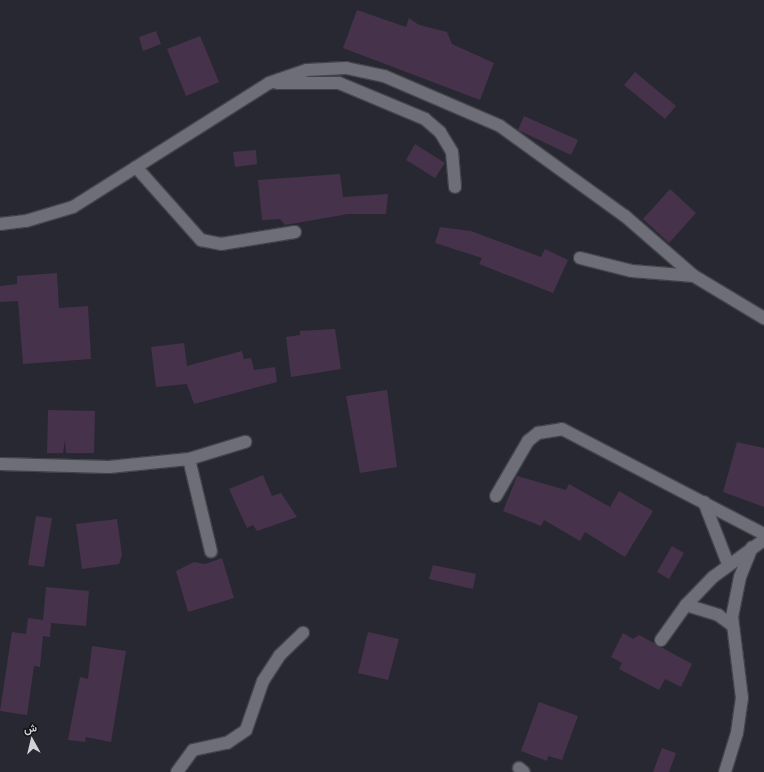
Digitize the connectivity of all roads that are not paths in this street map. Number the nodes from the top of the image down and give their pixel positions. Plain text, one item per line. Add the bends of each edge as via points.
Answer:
1 (269, 83) junction
2 (136, 167) junction
3 (455, 186) dead end
4 (0, 224) edge
5 (295, 232) dead end
6 (580, 258) dead end
7 (694, 276) junction
8 (764, 318) edge
9 (245, 442) dead end
10 (189, 459) junction
11 (0, 464) edge
12 (496, 496) dead end
13 (704, 502) junction
14 (764, 534) edge
15 (764, 540) edge
16 (752, 547) junction
17 (211, 551) dead end
18 (728, 564) junction
19 (686, 605) junction
20 (732, 625) junction
21 (303, 633) dead end
22 (661, 640) dead end
23 (177, 772) edge
24 (725, 772) edge

1 - 2 street
1 - 3 street via 339,83 425,119 440,132 452,152
1 - 7 street via 307,70 365,70 470,110 520,139 625,216
2 - 4 street via 73,207 26,221
2 - 5 street via 201,240 221,244
6 - 7 street via 632,271
7 - 8 street
9 - 10 street
10 - 11 street via 109,467
10 - 17 street
12 - 13 street via 528,441 538,433 562,429
13 - 14 street
13 - 18 street
15 - 16 street
16 - 18 street
16 - 20 street via 740,577
18 - 19 street
19 - 20 street via 718,616
19 - 22 street
20 - 24 street via 742,698 737,733
21 - 23 street via 280,655 263,681 246,730 227,743 193,750

